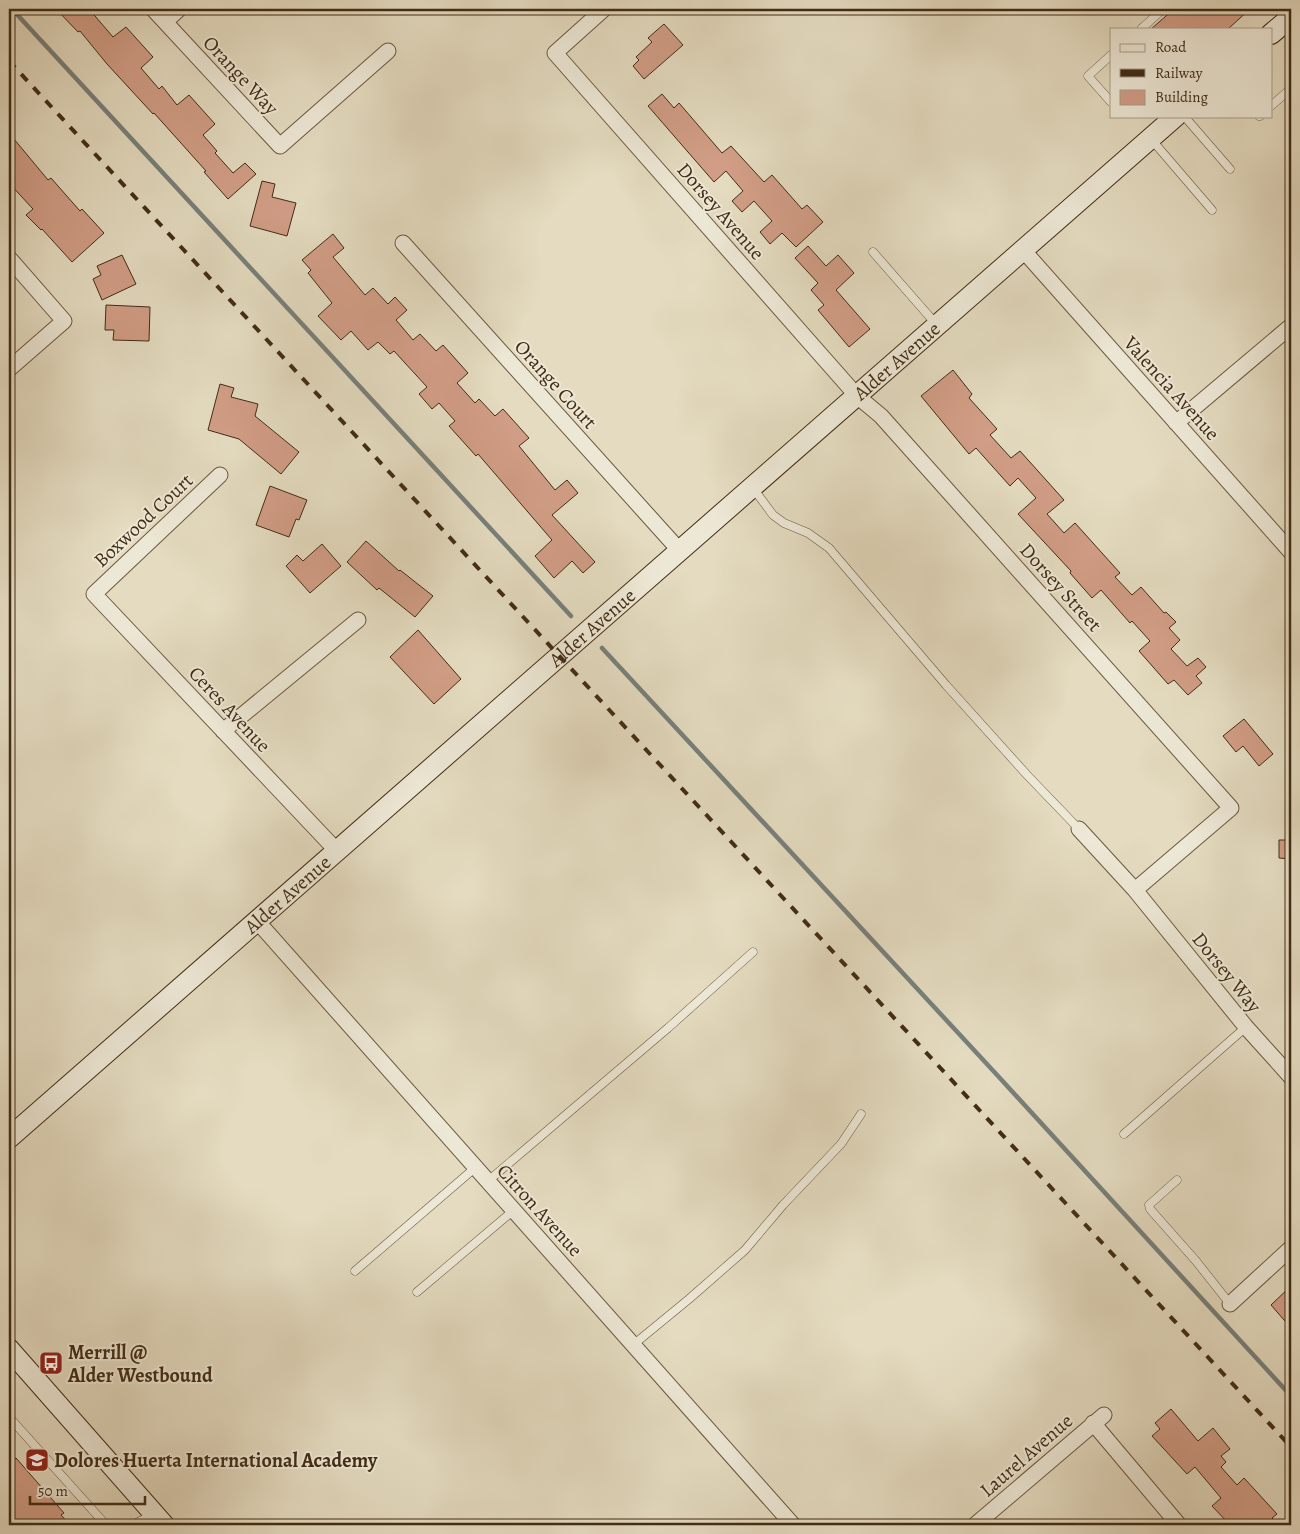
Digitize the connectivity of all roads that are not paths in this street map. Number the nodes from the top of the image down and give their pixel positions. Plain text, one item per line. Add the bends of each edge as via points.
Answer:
1 (153, 9) edge
2 (179, 9) edge
3 (604, 9) edge
4 (1163, 9) edge
5 (1291, 17) edge
6 (165, 22) junction
7 (1142, 28) edge
8 (1272, 33) edge
9 (388, 51) dead end
10 (1110, 56) edge
11 (1291, 94) edge
12 (1110, 101) edge
13 (1272, 105) edge
14 (1174, 118) edge
15 (1186, 118) edge
16 (1150, 138) junction
17 (1230, 169) dead end
18 (1212, 210) dead end
19 (403, 244) dead end
20 (1023, 250) junction
21 (873, 252) dead end
22 (9, 258) edge
23 (937, 326) junction
24 (1291, 326) edge
25 (9, 369) edge
26 (857, 396) junction
27 (1176, 423) junction
28 (220, 475) dead end
29 (752, 487) junction
30 (680, 551) junction
31 (1291, 552) edge
32 (94, 594) joint
33 (358, 620) dead end
34 (223, 731) junction
35 (1079, 829) joint
36 (337, 851) junction
37 (1135, 890) junction
38 (257, 921) junction
39 (753, 952) dead end
40 (1246, 1027) junction
41 (1291, 1077) edge
42 (861, 1114) dead end
43 (1124, 1134) dead end
44 (9, 1138) edge
45 (476, 1167) junction
46 (1178, 1180) dead end
47 (488, 1181) junction
48 (514, 1210) junction
49 (1291, 1248) edge
50 (356, 1271) dead end
51 (417, 1292) dead end
52 (1230, 1304) joint
53 (633, 1345) junction
54 (9, 1349) edge
55 (9, 1417) edge
56 (159, 1519) edge
57 (106, 1525) edge
58 (132, 1525) edge
59 (793, 1525) edge
60 (975, 1525) edge
61 (1179, 1525) edge

1 - 6 street, Orange Way
2 - 6 street
3 - 26 street, Dorsey Avenue via 555,52
4 - 7 lane
5 - 8 main road
6 - 9 street, Orange Way via 280,146
10 - 12 lane via 1088,76
11 - 13 lane via 1288,91
14 - 16 main road, Alder Avenue
15 - 17 lane
16 - 18 lane
16 - 20 main road, Alder Avenue
19 - 30 street, Orange Court
20 - 23 main road, Alder Avenue
20 - 27 street, Valencia Avenue
21 - 23 lane
22 - 25 street via 64,321
23 - 26 main road, Alder Avenue
24 - 27 street
26 - 29 main road, Alder Avenue
26 - 37 street, Dorsey Street via 881,416 1231,808
27 - 31 street, Valencia Avenue
28 - 32 street, Boxwood Court
29 - 30 main road, Alder Avenue
29 - 35 lane via 784,524 808,533 829,548 946,685
30 - 36 main road, Alder Avenue
32 - 34 street, Ceres Avenue
33 - 34 street
34 - 36 street, Ceres Avenue
35 - 37 street, Dorsey Way
36 - 38 main road, Alder Avenue
37 - 40 street, Dorsey Way
38 - 44 main road, Alder Avenue
38 - 45 street, Citron Avenue
39 - 47 lane
40 - 41 street, Dorsey Way
40 - 43 lane
42 - 53 lane via 841,1144 745,1250
45 - 47 street, Citron Avenue
45 - 50 lane
46 - 52 lane via 1149,1205 1150,1209
47 - 48 street, Citron Avenue
48 - 51 lane
48 - 53 street, Citron Avenue
49 - 52 street
53 - 59 street, Citron Avenue
54 - 56 main road
55 - 57 lane
56 - 58 lane
60 - 61 street, Laurel Avenue via 1098,1419

